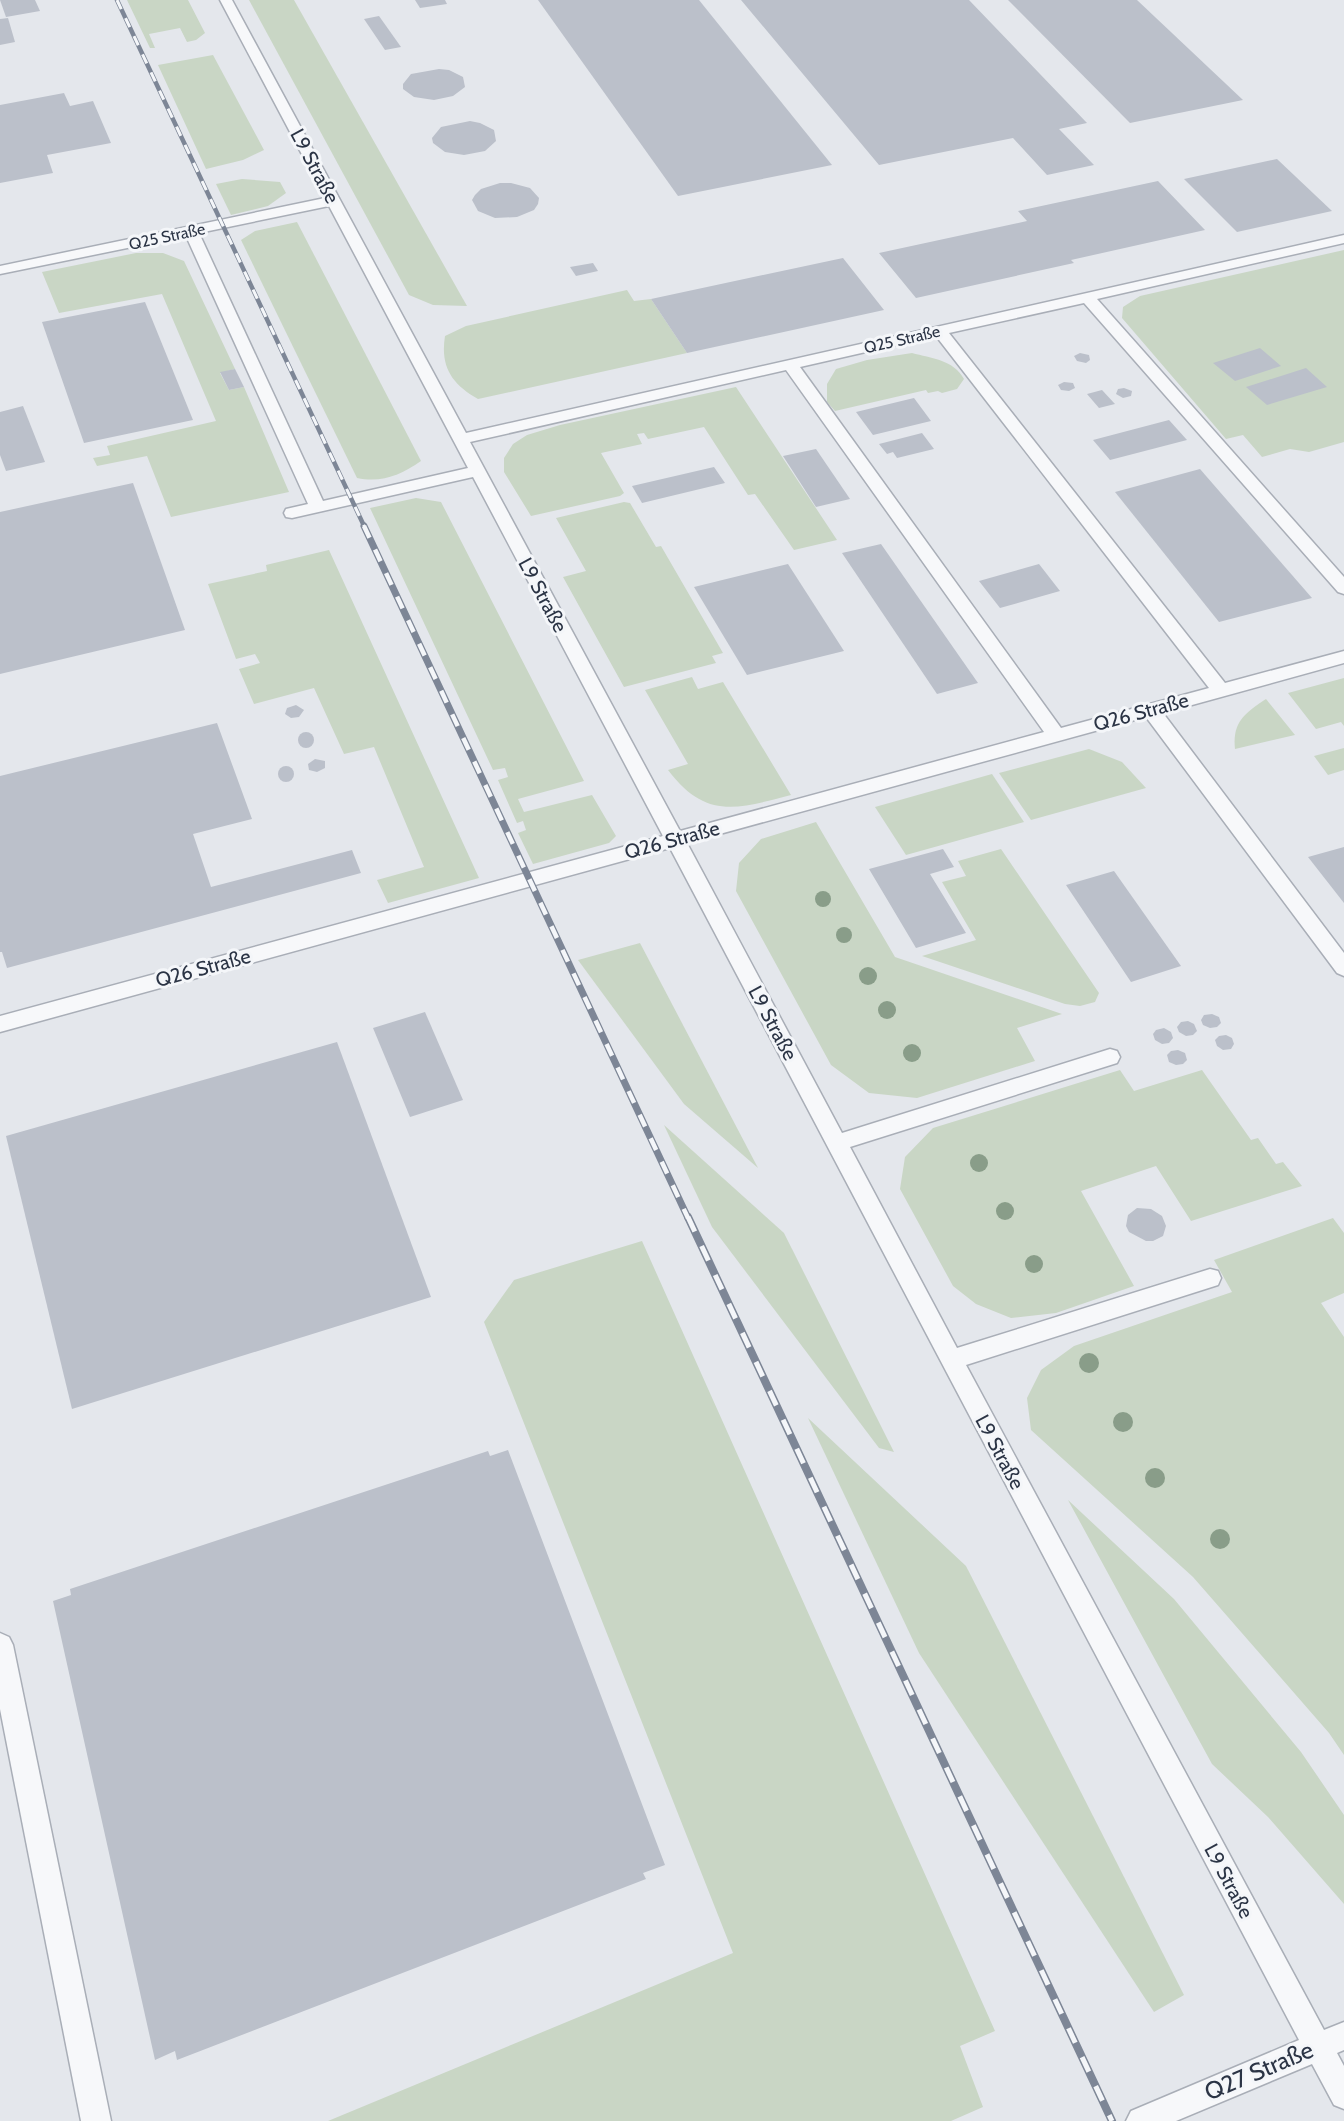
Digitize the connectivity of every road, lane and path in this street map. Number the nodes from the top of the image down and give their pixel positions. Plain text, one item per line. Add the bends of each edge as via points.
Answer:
1 (226, 0) edge
2 (333, 201) junction
3 (191, 231) junction
4 (1344, 238) edge
5 (0, 270) edge
6 (1087, 297) junction
7 (939, 330) junction
8 (790, 364) junction
9 (461, 439) junction
10 (477, 471) junction
11 (318, 507) junction
12 (292, 513) dead end
13 (1344, 588) edge
14 (1344, 657) edge
15 (1220, 690) junction
16 (1150, 709) junction
17 (1056, 735) junction
18 (675, 840) junction
19 (1344, 968) edge
20 (0, 1024) edge
21 (1110, 1057) dead end
22 (837, 1143) junction
23 (1210, 1278) dead end
24 (950, 1360) junction
25 (0, 1645) edge
26 (1344, 2036) edge
27 (1318, 2047) junction
28 (1344, 2095) edge
29 (96, 2121) edge
30 (1141, 2121) edge

1 - 2 lane, L9 Straße
2 - 3 lane, Q25 Straße
2 - 9 lane, L9 Straße
3 - 5 lane, Q25 Straße
3 - 11 lane
4 - 6 lane, Q25 Straße
6 - 7 lane, Q25 Straße
6 - 13 lane
7 - 8 lane, Q25 Straße
7 - 15 lane
8 - 9 lane, Q25 Straße
8 - 17 lane
9 - 10 lane, L9 Straße
10 - 11 lane
10 - 18 lane, L9 Straße
11 - 12 lane
14 - 15 lane, Q26 Straße
15 - 16 lane, Q26 Straße
16 - 17 lane, Q26 Straße
16 - 19 lane
17 - 18 lane, Q26 Straße
18 - 20 lane, Q26 Straße
18 - 22 lane, L9 Straße
21 - 22 lane
22 - 24 lane, L9 Straße
23 - 24 lane
24 - 27 lane, L9 Straße
25 - 29 lane
26 - 27 lane, Q27 Straße
27 - 28 lane, L9 Straße
27 - 30 lane, Q27 Straße

